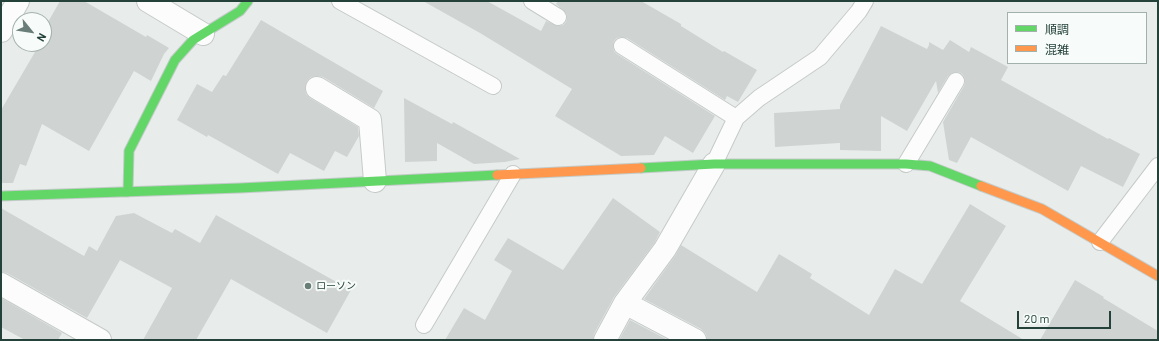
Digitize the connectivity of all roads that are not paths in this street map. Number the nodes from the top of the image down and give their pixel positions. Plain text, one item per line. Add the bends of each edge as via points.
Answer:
1 (18, 1) edge
2 (148, 1) edge
3 (248, 1) edge
4 (340, 1) edge
5 (533, 1) edge
6 (865, 1) edge
7 (558, 17) dead end
8 (1, 31) edge
9 (203, 34) junction
10 (622, 46) dead end
11 (956, 82) dead end
12 (493, 86) dead end
13 (317, 88) dead end
14 (736, 118) junction
15 (714, 164) junction
16 (906, 164) junction
17 (1158, 166) edge
18 (513, 174) junction
19 (375, 181) junction
20 (128, 192) junction
21 (1, 196) edge
22 (1100, 242) junction
23 (1158, 276) edge
24 (1, 284) edge
25 (625, 303) junction
26 (424, 325) dead end
27 (95, 339) edge
28 (605, 340) edge
29 (695, 340) edge

1 - 8 street
2 - 9 street
3 - 9 street via 240,11
4 - 12 lane
5 - 7 lane
6 - 14 lane via 820,57 758,98
9 - 20 street via 193,40 175,60 129,151
10 - 14 lane
11 - 16 lane
13 - 19 street via 370,120
14 - 15 lane
15 - 16 street
15 - 18 street
15 - 25 street via 665,249
16 - 22 street via 930,166 1042,209
17 - 22 lane
18 - 19 street
18 - 26 lane
19 - 20 street
20 - 21 street
22 - 23 street
24 - 27 street
25 - 28 street
25 - 29 street

